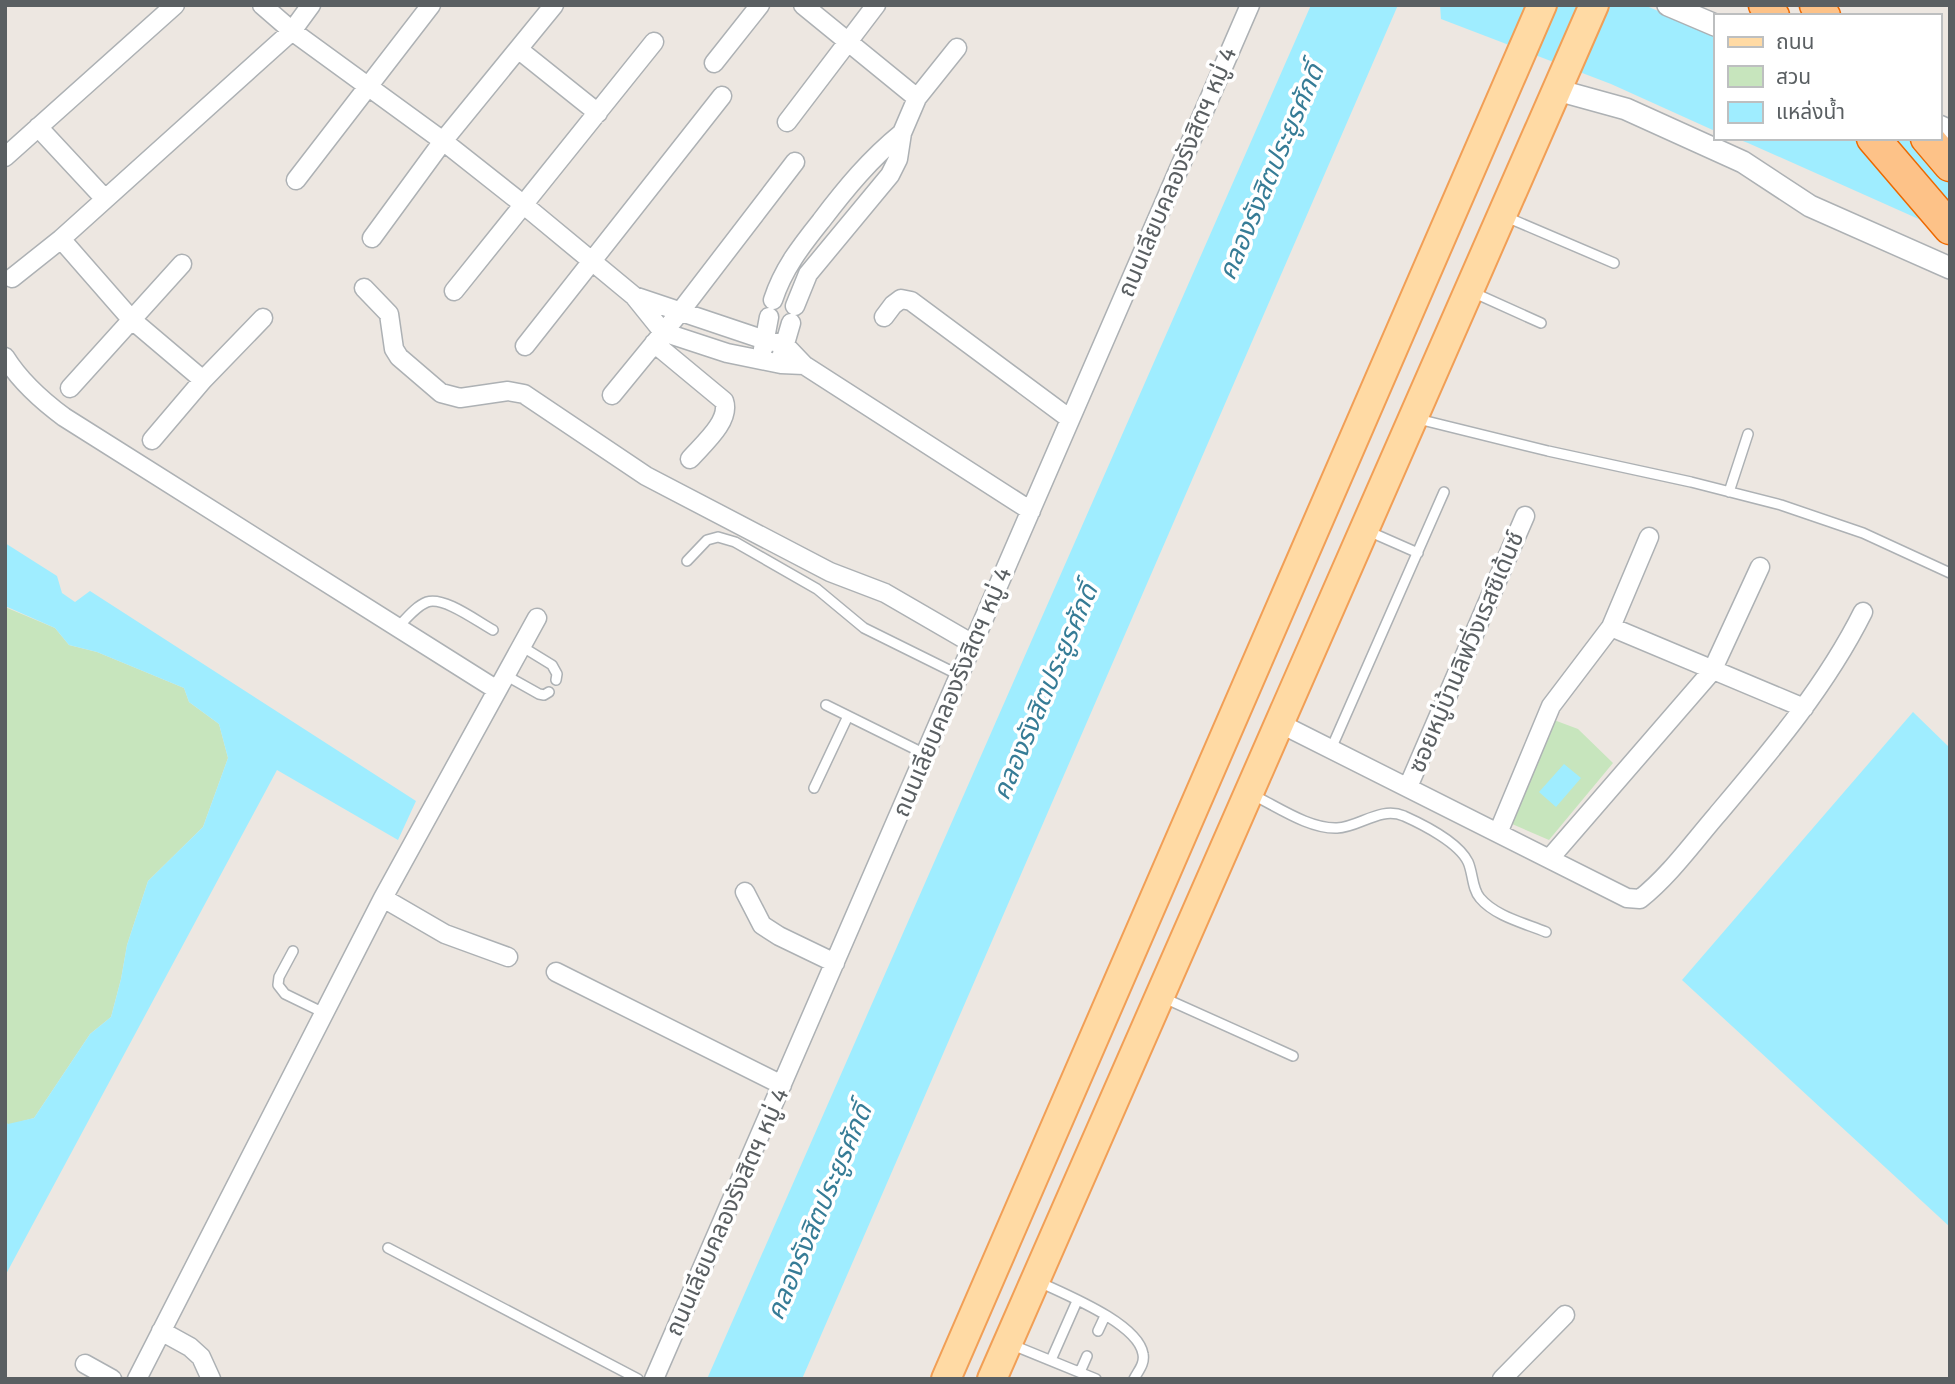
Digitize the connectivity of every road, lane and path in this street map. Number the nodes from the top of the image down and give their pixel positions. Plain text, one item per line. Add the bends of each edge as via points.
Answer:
1 (174, 5) edge
2 (262, 5) edge
3 (311, 5) edge
4 (430, 5) edge
5 (554, 5) edge
6 (760, 5) edge
7 (803, 5) edge
8 (876, 5) edge
9 (1250, 5) edge
10 (1542, 5) edge
11 (1594, 5) edge
12 (1668, 5) edge
13 (1714, 25) edge
14 (292, 31) junction
15 (654, 42) dead end
16 (848, 42) junction
17 (957, 48) dead end
18 (518, 49) junction
19 (714, 63) dead end
20 (1559, 84) junction
21 (368, 85) junction
22 (722, 96) dead end
23 (917, 98) junction
24 (598, 113) junction
25 (787, 122) dead end
26 (38, 128) junction
27 (902, 133) junction
28 (1875, 140) edge
29 (1929, 140) edge
30 (443, 141) junction
31 (5, 157) edge
32 (795, 162) dead end
33 (1950, 165) edge
34 (296, 180) dead end
35 (105, 199) junction
36 (524, 205) junction
37 (1502, 216) junction
38 (1950, 228) edge
39 (372, 238) dead end
40 (61, 239) junction
41 (593, 262) junction
42 (1614, 263) dead end
43 (182, 264) dead end
44 (1950, 268) edge
45 (12, 278) dead end
46 (364, 288) dead end
47 (454, 290) dead end
48 (1469, 291) junction
49 (634, 296) junction
50 (680, 312) junction
51 (884, 317) dead end
52 (263, 318) dead end
53 (131, 319) junction
54 (1541, 323) dead end
55 (658, 338) junction
56 (765, 340) junction
57 (784, 344) junction
58 (525, 346) dead end
59 (5, 357) edge
60 (761, 359) junction
61 (780, 364) junction
62 (804, 365) junction
63 (203, 380) junction
64 (70, 388) dead end
65 (612, 395) dead end
66 (1413, 418) junction
67 (1070, 419) junction
68 (1748, 434) dead end
69 (152, 440) dead end
70 (690, 459) dead end
71 (1444, 492) dead end
72 (1729, 492) junction
73 (1031, 511) junction
74 (1525, 516) dead end
75 (1364, 529) junction
76 (1649, 537) dead end
77 (1418, 552) junction
78 (687, 561) dead end
79 (1760, 567) dead end
80 (1950, 573) edge
81 (1863, 612) dead end
82 (537, 618) dead end
83 (398, 627) junction
84 (1611, 627) junction
85 (493, 630) dead end
86 (973, 644) junction
87 (521, 646) junction
88 (1254, 670) junction
89 (1712, 671) junction
90 (959, 675) junction
91 (555, 680) dead end
92 (501, 683) junction
93 (1294, 688) junction
94 (549, 692) dead end
95 (826, 705) dead end
96 (1804, 708) junction
97 (848, 716) junction
98 (1279, 723) junction
99 (1331, 749) junction
100 (925, 754) junction
101 (1408, 787) junction
102 (814, 788) dead end
103 (1248, 793) junction
104 (1498, 833) junction
105 (1550, 859) junction
106 (745, 892) dead end
107 (383, 898) junction
108 (1546, 932) dead end
109 (293, 951) dead end
110 (508, 957) dead end
111 (835, 963) junction
112 (555, 972) dead end
113 (1159, 996) junction
114 (324, 1013) junction
115 (1293, 1056) dead end
116 (782, 1085) junction
117 (388, 1248) dead end
118 (1036, 1280) junction
119 (1077, 1301) junction
120 (1565, 1315) dead end
121 (1105, 1316) junction
122 (161, 1331) junction
123 (1098, 1331) dead end
124 (1008, 1343) junction
125 (1087, 1356) dead end
126 (1051, 1360) junction
127 (85, 1364) dead end
128 (1080, 1372) junction
129 (112, 1379) edge
130 (137, 1379) edge
131 (211, 1379) edge
132 (638, 1379) edge
133 (654, 1379) edge
134 (946, 1379) edge
135 (992, 1379) edge
136 (1096, 1379) edge
137 (1133, 1379) edge
138 (1502, 1379) edge

1 - 26 street
2 - 14 street
3 - 14 street
4 - 21 street
5 - 18 street
6 - 19 street
7 - 16 street
8 - 16 street
9 - 67 street, ถนนเลียบคลองรังสิตฯ หมู่ 4
10 - 88 main road
11 - 20 main road
12 - 13 street
14 - 21 street
14 - 35 street
15 - 24 street
16 - 23 street
16 - 25 street
17 - 23 street
18 - 24 street
18 - 30 street
20 - 37 main road
20 - 44 street via 1744,162 1810,206
21 - 30 street
21 - 34 street
22 - 41 street
23 - 27 street
24 - 36 street
26 - 31 street
26 - 35 street
27 - 56 street via 855,176 790,261 779,279
27 - 57 street via 890,175 808,274
28 - 38 highway
29 - 33 highway
30 - 36 street
30 - 39 street
32 - 50 street
35 - 40 street
36 - 41 street
36 - 47 street
37 - 42 lane
37 - 48 main road
40 - 45 street
40 - 53 street
41 - 49 street
41 - 58 street
43 - 53 street
46 - 86 street via 389,314 399,357 441,393 460,398 508,391 524,394 646,476 830,572 902,602
48 - 54 lane
48 - 66 main road
49 - 50 street
49 - 55 street
50 - 55 street
50 - 56 street
51 - 67 street via 901,299 911,302
52 - 63 street
53 - 63 street
53 - 64 street
55 - 60 street
55 - 65 street
55 - 70 street via 727,408 724,419
56 - 57 street
56 - 60 street
57 - 61 street
57 - 62 street
59 - 83 street via 15,373 64,417
60 - 61 street
61 - 62 street
62 - 73 street
63 - 69 street
66 - 72 lane
66 - 75 main road
67 - 73 street, ถนนเลียบคลองรังสิตฯ หมู่ 4
68 - 72 lane
71 - 77 lane
72 - 80 lane via 1863,533
73 - 86 street, ถนนเลียบคลองรังสิตฯ หมู่ 4
74 - 101 street, ซอยหมู่บ้านลิฟวิ่งเรสซิเด้นซ์
75 - 77 lane
75 - 93 main road
76 - 84 street
77 - 99 lane
78 - 90 lane via 707,540 718,537 735,542 817,589 864,628
79 - 89 street
81 - 96 street, ซอยหมู่บ้านลิฟวิ่งเรสซิเด้นซ์
82 - 87 street
83 - 85 lane via 428,601 438,601
83 - 92 street
84 - 89 street
84 - 104 street via 1551,706
86 - 90 street, ถนนเลียบคลองรังสิตฯ หมู่ 4
87 - 91 lane via 552,665
87 - 92 street
88 - 93 main road
88 - 134 main road
89 - 96 street
89 - 105 street
90 - 100 street, ถนนเลียบคลองรังสิตฯ หมู่ 4
92 - 94 lane via 544,695
92 - 107 street
93 - 98 main road
95 - 97 lane
96 - 105 street, ซอยหมู่บ้านลิฟวิ่งเรสซิเด้นซ์ via 1640,899 1627,898
97 - 100 lane
97 - 102 lane
98 - 99 street, ซอยหมู่บ้านลิฟวิ่งเรสซิเด้นซ์
98 - 103 main road
99 - 101 street, ซอยหมู่บ้านลิฟวิ่งเรสซิเด้นซ์
100 - 111 street, ถนนเลียบคลองรังสิตฯ หมู่ 4
101 - 104 street, ซอยหมู่บ้านลิฟวิ่งเรสซิเด้นซ์
103 - 108 lane via 1318,826 1350,827 1388,813 1402,815 1462,852 1477,895 1490,908
103 - 113 main road
104 - 105 street, ซอยหมู่บ้านลิฟวิ่งเรสซิเด้นซ์
106 - 111 street via 762,925
107 - 110 street via 445,934
107 - 114 street
109 - 114 lane via 278,985 285,994
111 - 116 street, ถนนเลียบคลองรังสิตฯ หมู่ 4
112 - 116 street
113 - 115 lane
113 - 118 main road
114 - 122 street
116 - 133 street, ถนนเลียบคลองรังสิตฯ หมู่ 4
117 - 132 lane
118 - 119 lane
118 - 124 main road
119 - 121 lane
119 - 126 lane
120 - 138 street
121 - 123 lane
121 - 137 lane via 1132,1333 1142,1349 1142,1366
122 - 130 street
122 - 131 street via 201,1357
124 - 126 lane
124 - 135 main road
125 - 128 lane
126 - 128 lane
127 - 129 street
128 - 136 lane

